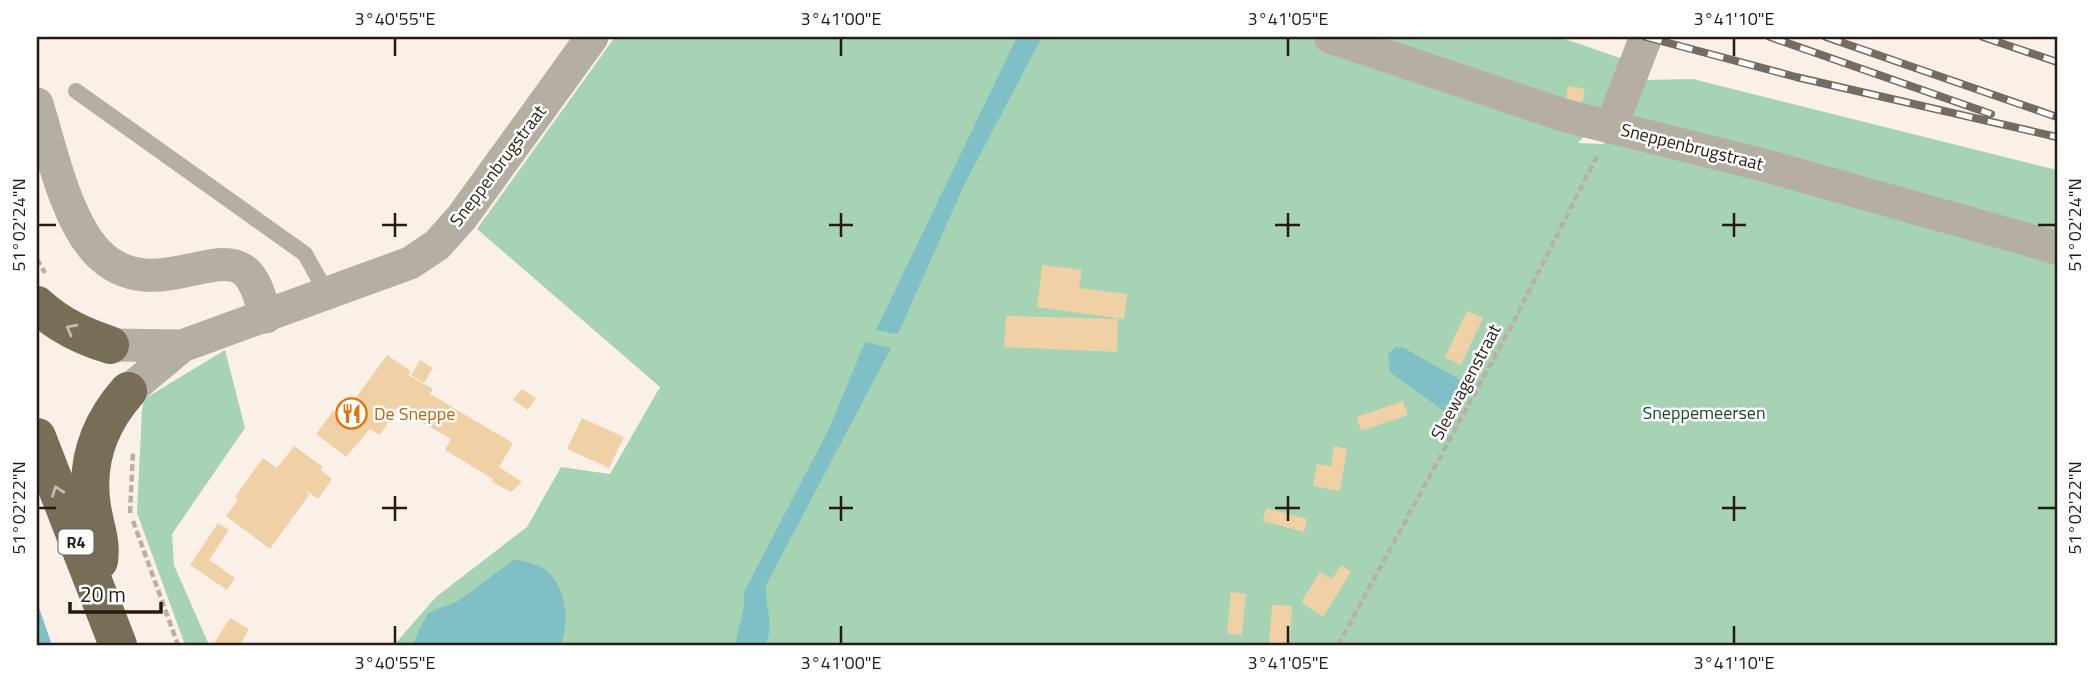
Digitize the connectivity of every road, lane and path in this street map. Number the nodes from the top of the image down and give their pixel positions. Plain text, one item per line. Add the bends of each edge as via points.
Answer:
1 (592, 37) edge
2 (1330, 37) edge
3 (1647, 37) edge
4 (76, 92) dead end
5 (37, 104) edge
6 (1611, 127) junction
7 (2057, 248) edge
8 (328, 295) junction
9 (37, 305) edge
10 (266, 317) junction
11 (110, 345) joint
12 (182, 346) junction
13 (128, 391) joint
14 (37, 437) edge
15 (133, 449) dead end
16 (94, 591) junction
17 (118, 645) edge
18 (178, 645) edge
19 (1338, 645) edge

1 - 8 street, Sneppenbrugstraat via 462,217 436,245 410,263
2 - 6 street, Sneppenbrugstraat
3 - 6 street
4 - 8 lane via 305,254
5 - 10 street via 63,185 96,251 134,275 158,277 217,264 234,265 251,279
6 - 7 street, Sneppenbrugstraat
6 - 19 path, Sleewagenstraat via 1514,321
8 - 10 street, Sneppenbrugstraat
11 -> 9 highway via 84,337
10 - 12 street, Sneppenbrugstraat
11 - 12 street, Sneppenbrugstraat
12 - 13 street
13 - 16 highway via 112,409 93,452 92,508 102,544
16 -> 14 highway, R4
15 - 18 path via 130,514
16 - 17 highway, R4

